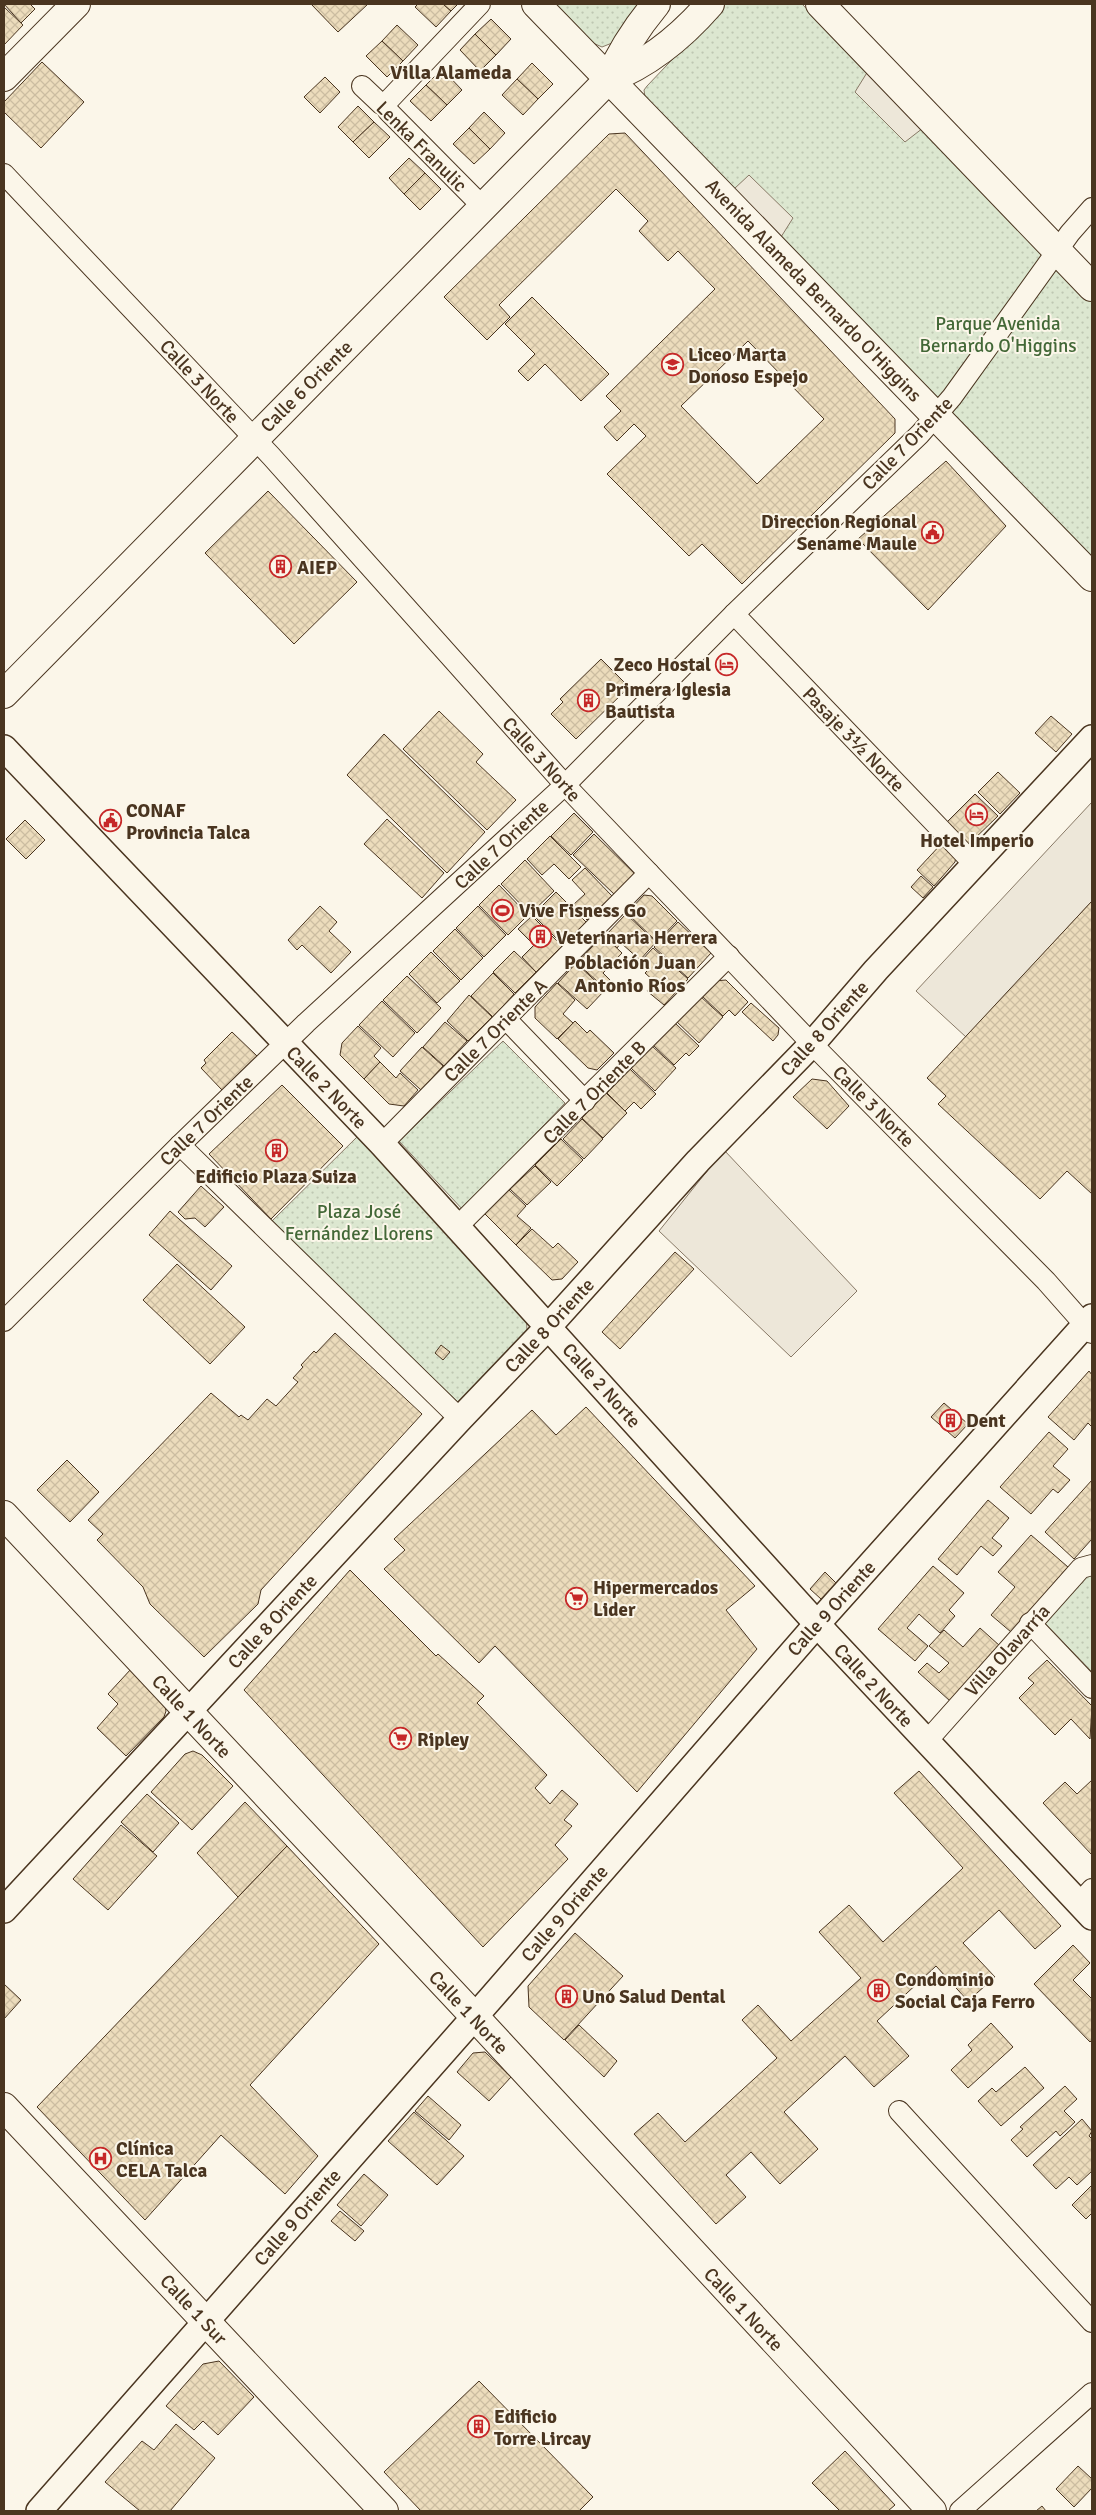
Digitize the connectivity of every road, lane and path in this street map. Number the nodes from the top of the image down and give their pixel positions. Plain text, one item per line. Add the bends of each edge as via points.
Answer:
1 (76, 4) edge
2 (480, 4) edge
3 (536, 4) edge
4 (656, 4) edge
5 (710, 4) edge
6 (820, 4) edge
7 (4, 77) edge
8 (609, 79) junction
9 (362, 86) dead end
10 (387, 107) junction
11 (4, 174) edge
12 (483, 207) junction
13 (1092, 208) edge
14 (1056, 251) junction
15 (1092, 287) edge
16 (936, 416) junction
17 (255, 439) junction
18 (1092, 577) edge
19 (734, 614) junction
20 (4, 694) edge
21 (1092, 738) edge
22 (4, 748) edge
23 (565, 785) junction
24 (974, 864) junction
25 (649, 873) junction
26 (729, 956) junction
27 (507, 1020) junction
28 (285, 1044) junction
29 (812, 1044) junction
30 (585, 1101) junction
31 (382, 1144) junction
32 (180, 1145) junction
33 (458, 1226) junction
34 (4, 1321) edge
35 (1090, 1325) edge
36 (549, 1326) junction
37 (460, 1418) junction
38 (4, 1514) edge
39 (1092, 1565) edge
40 (817, 1624) junction
41 (1030, 1624) junction
42 (1092, 1688) edge
43 (188, 1712) junction
44 (926, 1741) junction
45 (1088, 1903) edge
46 (4, 1910) edge
47 (474, 2016) junction
48 (4, 2107) edge
49 (900, 2111) dead end
50 (206, 2320) junction
51 (1092, 2322) edge
52 (1092, 2392) edge
53 (39, 2511) edge
54 (384, 2511) edge
55 (932, 2511) edge
56 (960, 2511) edge

1 - 7 main road
2 - 10 street via 386,103
3 - 8 main road, Avenida Alameda Bernardo O'Higgins
4 - 8 main road, Calle 6 Oriente via 617,59
5 - 8 main road, Calle 6 Oriente via 661,49 630,71
6 - 14 main road
8 - 12 main road, Calle 6 Oriente
8 - 16 main road, Avenida Alameda Bernardo O'Higgins
9 - 10 street, Lenka Franulic
10 - 12 street, Lenka Franulic
11 - 17 street, Calle 3 Norte
12 - 17 main road, Calle 6 Oriente
13 - 14 street, Calle 7 Oriente
14 - 15 main road
14 - 16 street, Calle 7 Oriente
16 - 18 main road, Avenida Alameda Bernardo O'Higgins
16 - 19 street, Calle 7 Oriente
17 - 20 main road, Calle 6 Oriente
17 - 23 street, Calle 3 Norte
19 - 23 street, Calle 7 Oriente
19 - 24 street, Pasaje 3½ Norte
21 - 24 street, Calle 8 Oriente
22 - 28 street, Calle 2 Norte
23 - 25 street, Calle 3 Norte
23 - 28 street, Calle 7 Oriente
24 - 29 street, Calle 8 Oriente
25 - 26 street, Calle 3 Norte
25 - 27 street, Calle 7 Oriente A
26 - 29 street, Calle 3 Norte
26 - 30 street, Calle 7 Oriente B
27 - 30 street
27 - 31 street, Calle 7 Oriente A
28 - 31 street, Calle 2 Norte
28 - 32 street, Calle 7 Oriente
29 - 35 street, Calle 3 Norte
29 - 36 street, Calle 8 Oriente via 698,1161
30 - 33 street, Calle 7 Oriente B
31 - 33 street, Calle 2 Norte
32 - 34 street, Calle 7 Oriente
32 - 37 street
33 - 36 street, Calle 2 Norte
35 - 40 street, Calle 9 Oriente
36 - 37 street, Calle 8 Oriente
36 - 40 street, Calle 2 Norte
37 - 43 street, Calle 8 Oriente
38 - 43 main road, Calle 1 Norte
39 - 41 street, Villa Olavarría via 1081,1568
40 - 44 street, Calle 2 Norte
40 - 47 street, Calle 9 Oriente
41 - 42 street
41 - 44 street, Villa Olavarría
43 - 46 street, Calle 8 Oriente
43 - 47 main road, Calle 1 Norte
44 - 45 street, Calle 2 Norte
47 - 50 street, Calle 9 Oriente
47 - 55 main road, Calle 1 Norte
48 - 50 main road, Calle 1 Sur
49 - 51 street
50 - 53 street, Calle 9 Oriente
50 - 54 main road, Calle 1 Sur
52 - 56 street

